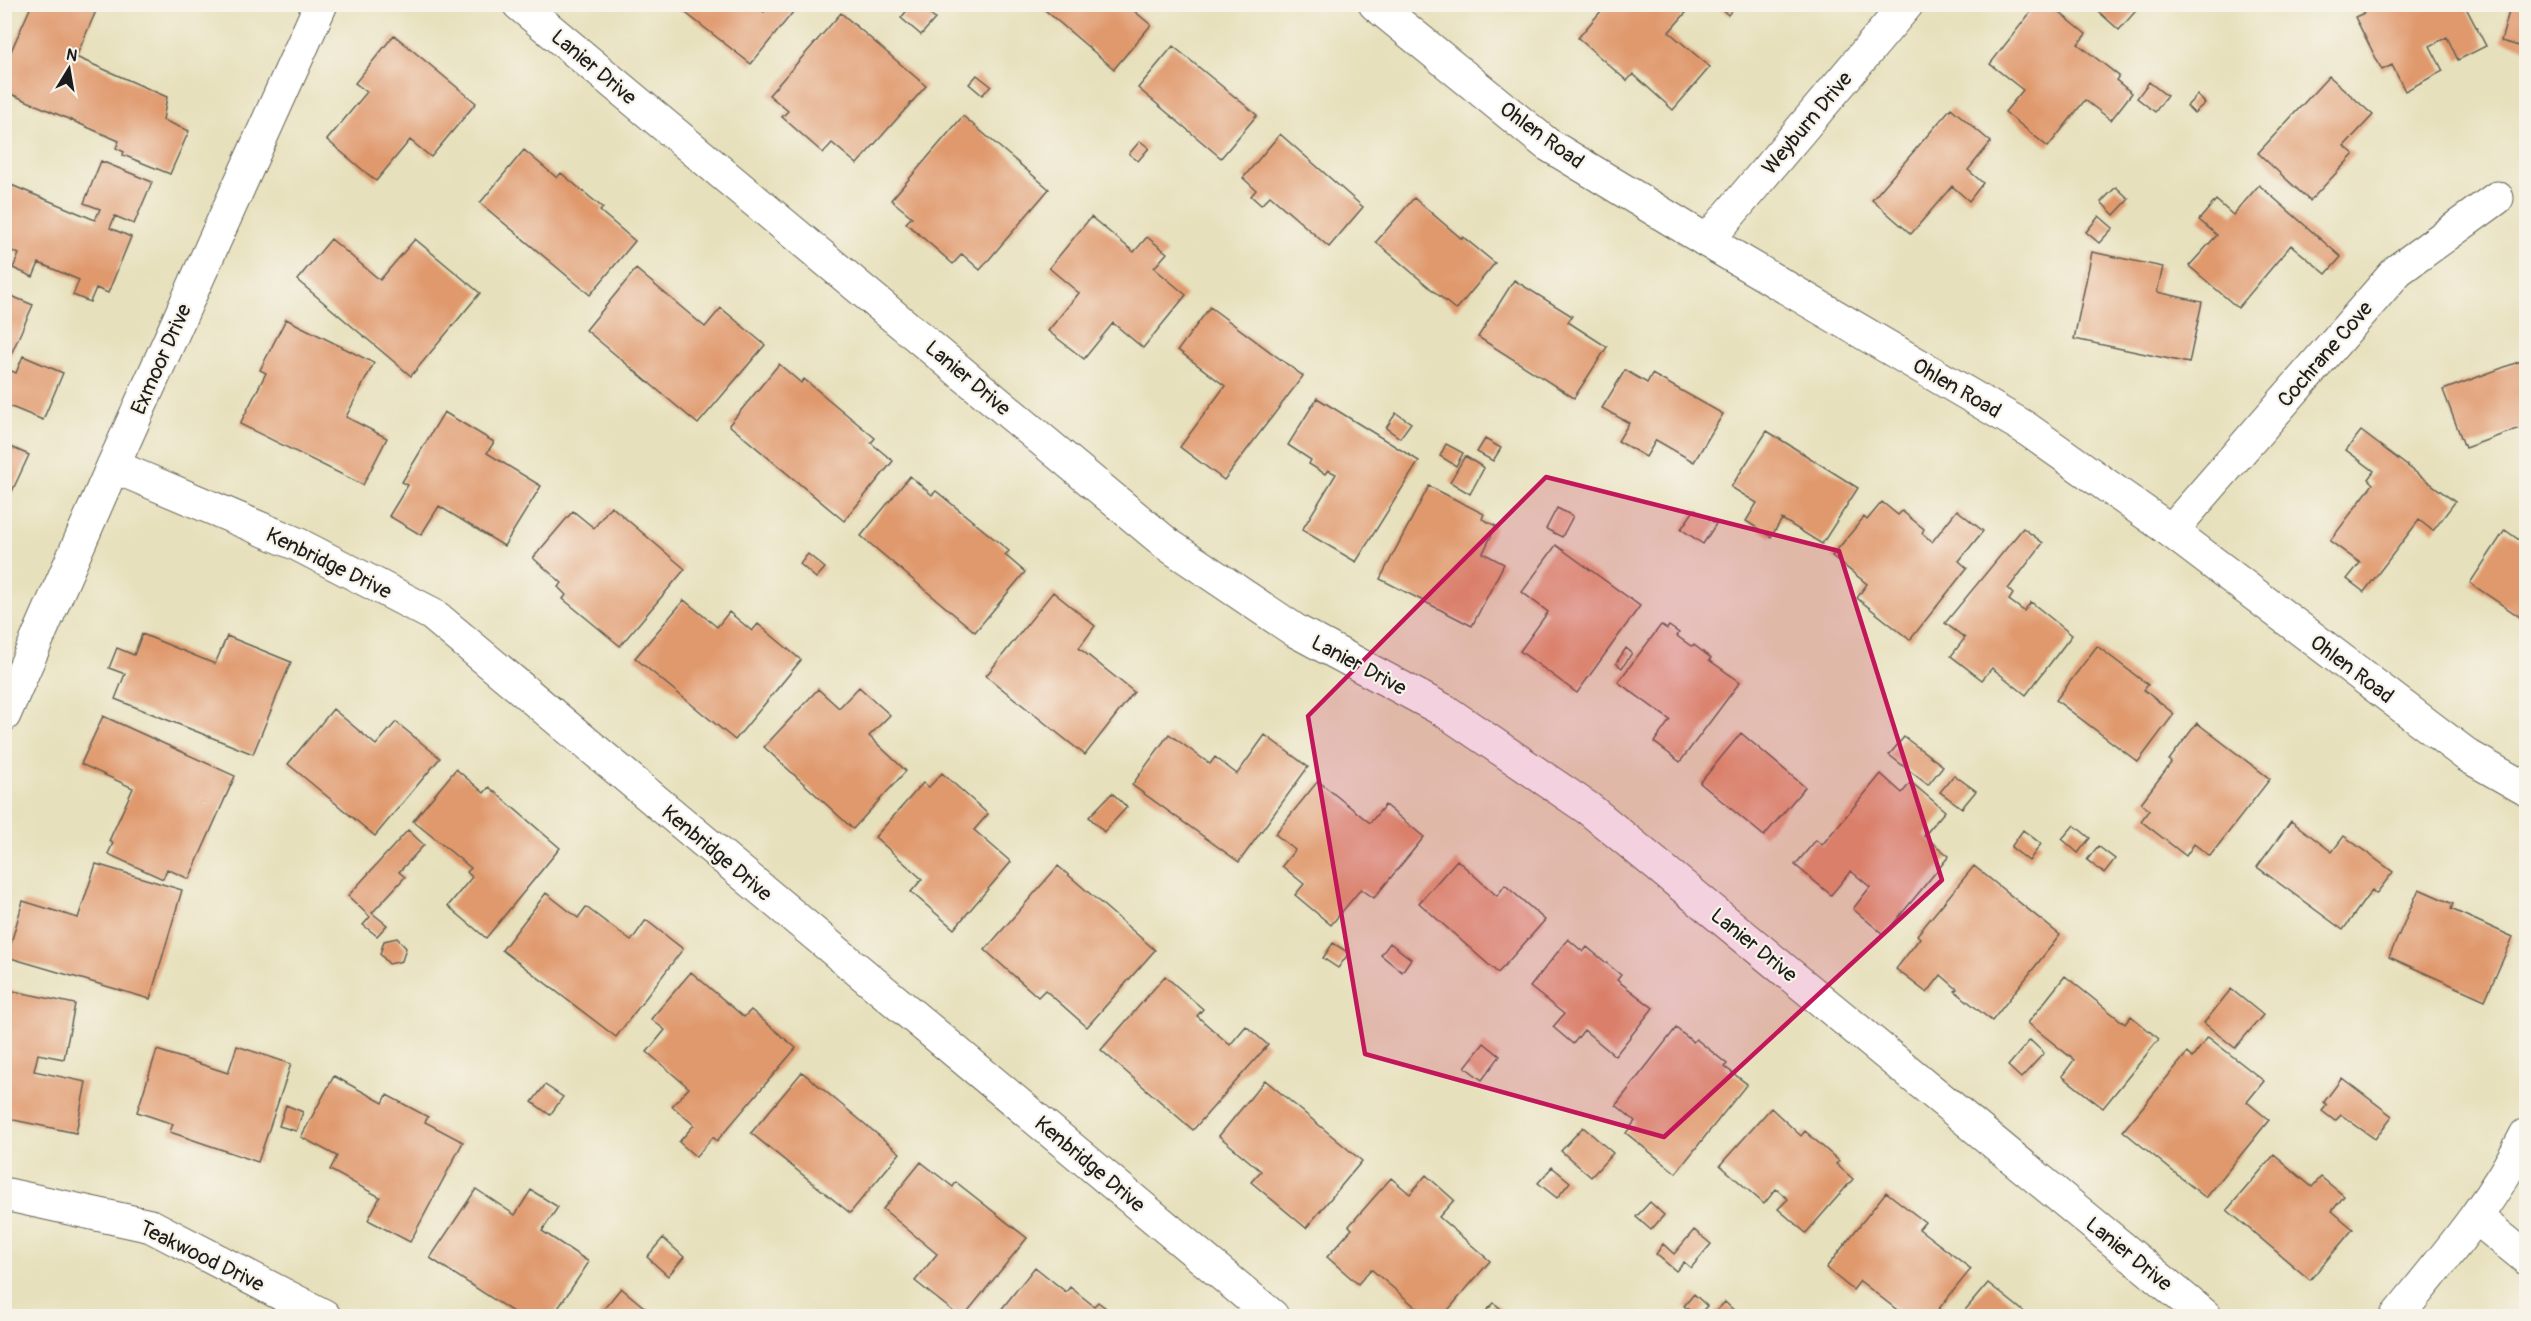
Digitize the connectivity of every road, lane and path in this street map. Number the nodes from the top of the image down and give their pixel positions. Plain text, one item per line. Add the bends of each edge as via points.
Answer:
1 (321, 4) edge
2 (519, 4) edge
3 (1376, 4) edge
4 (1907, 4) edge
5 (2497, 198) dead end
6 (1707, 241) junction
7 (113, 466) junction
8 (2171, 531) junction
9 (4, 715) edge
10 (2526, 789) edge
11 (2526, 1135) edge
12 (4, 1194) edge
13 (2477, 1218) junction
14 (2526, 1258) edge
15 (324, 1317) edge
16 (1272, 1317) edge
17 (2205, 1317) edge
18 (2397, 1317) edge

1 - 7 street, Exmoor Drive
2 - 17 street, Lanier Drive via 1167,544 1296,631 1445,711 1589,809
3 - 6 street, Ohlen Road via 1547,144
4 - 6 street, Weyburn Drive
5 - 8 street, Cochrane Cove via 2398,270
6 - 8 street, Ohlen Road via 2024,427
7 - 9 street, Exmoor Drive
7 - 16 street, Kenbridge Drive via 297,544 432,614
8 - 10 street, Ohlen Road via 2468,756
11 - 13 street
12 - 15 street, Teakwood Drive via 151,1227
13 - 14 street
13 - 18 street

